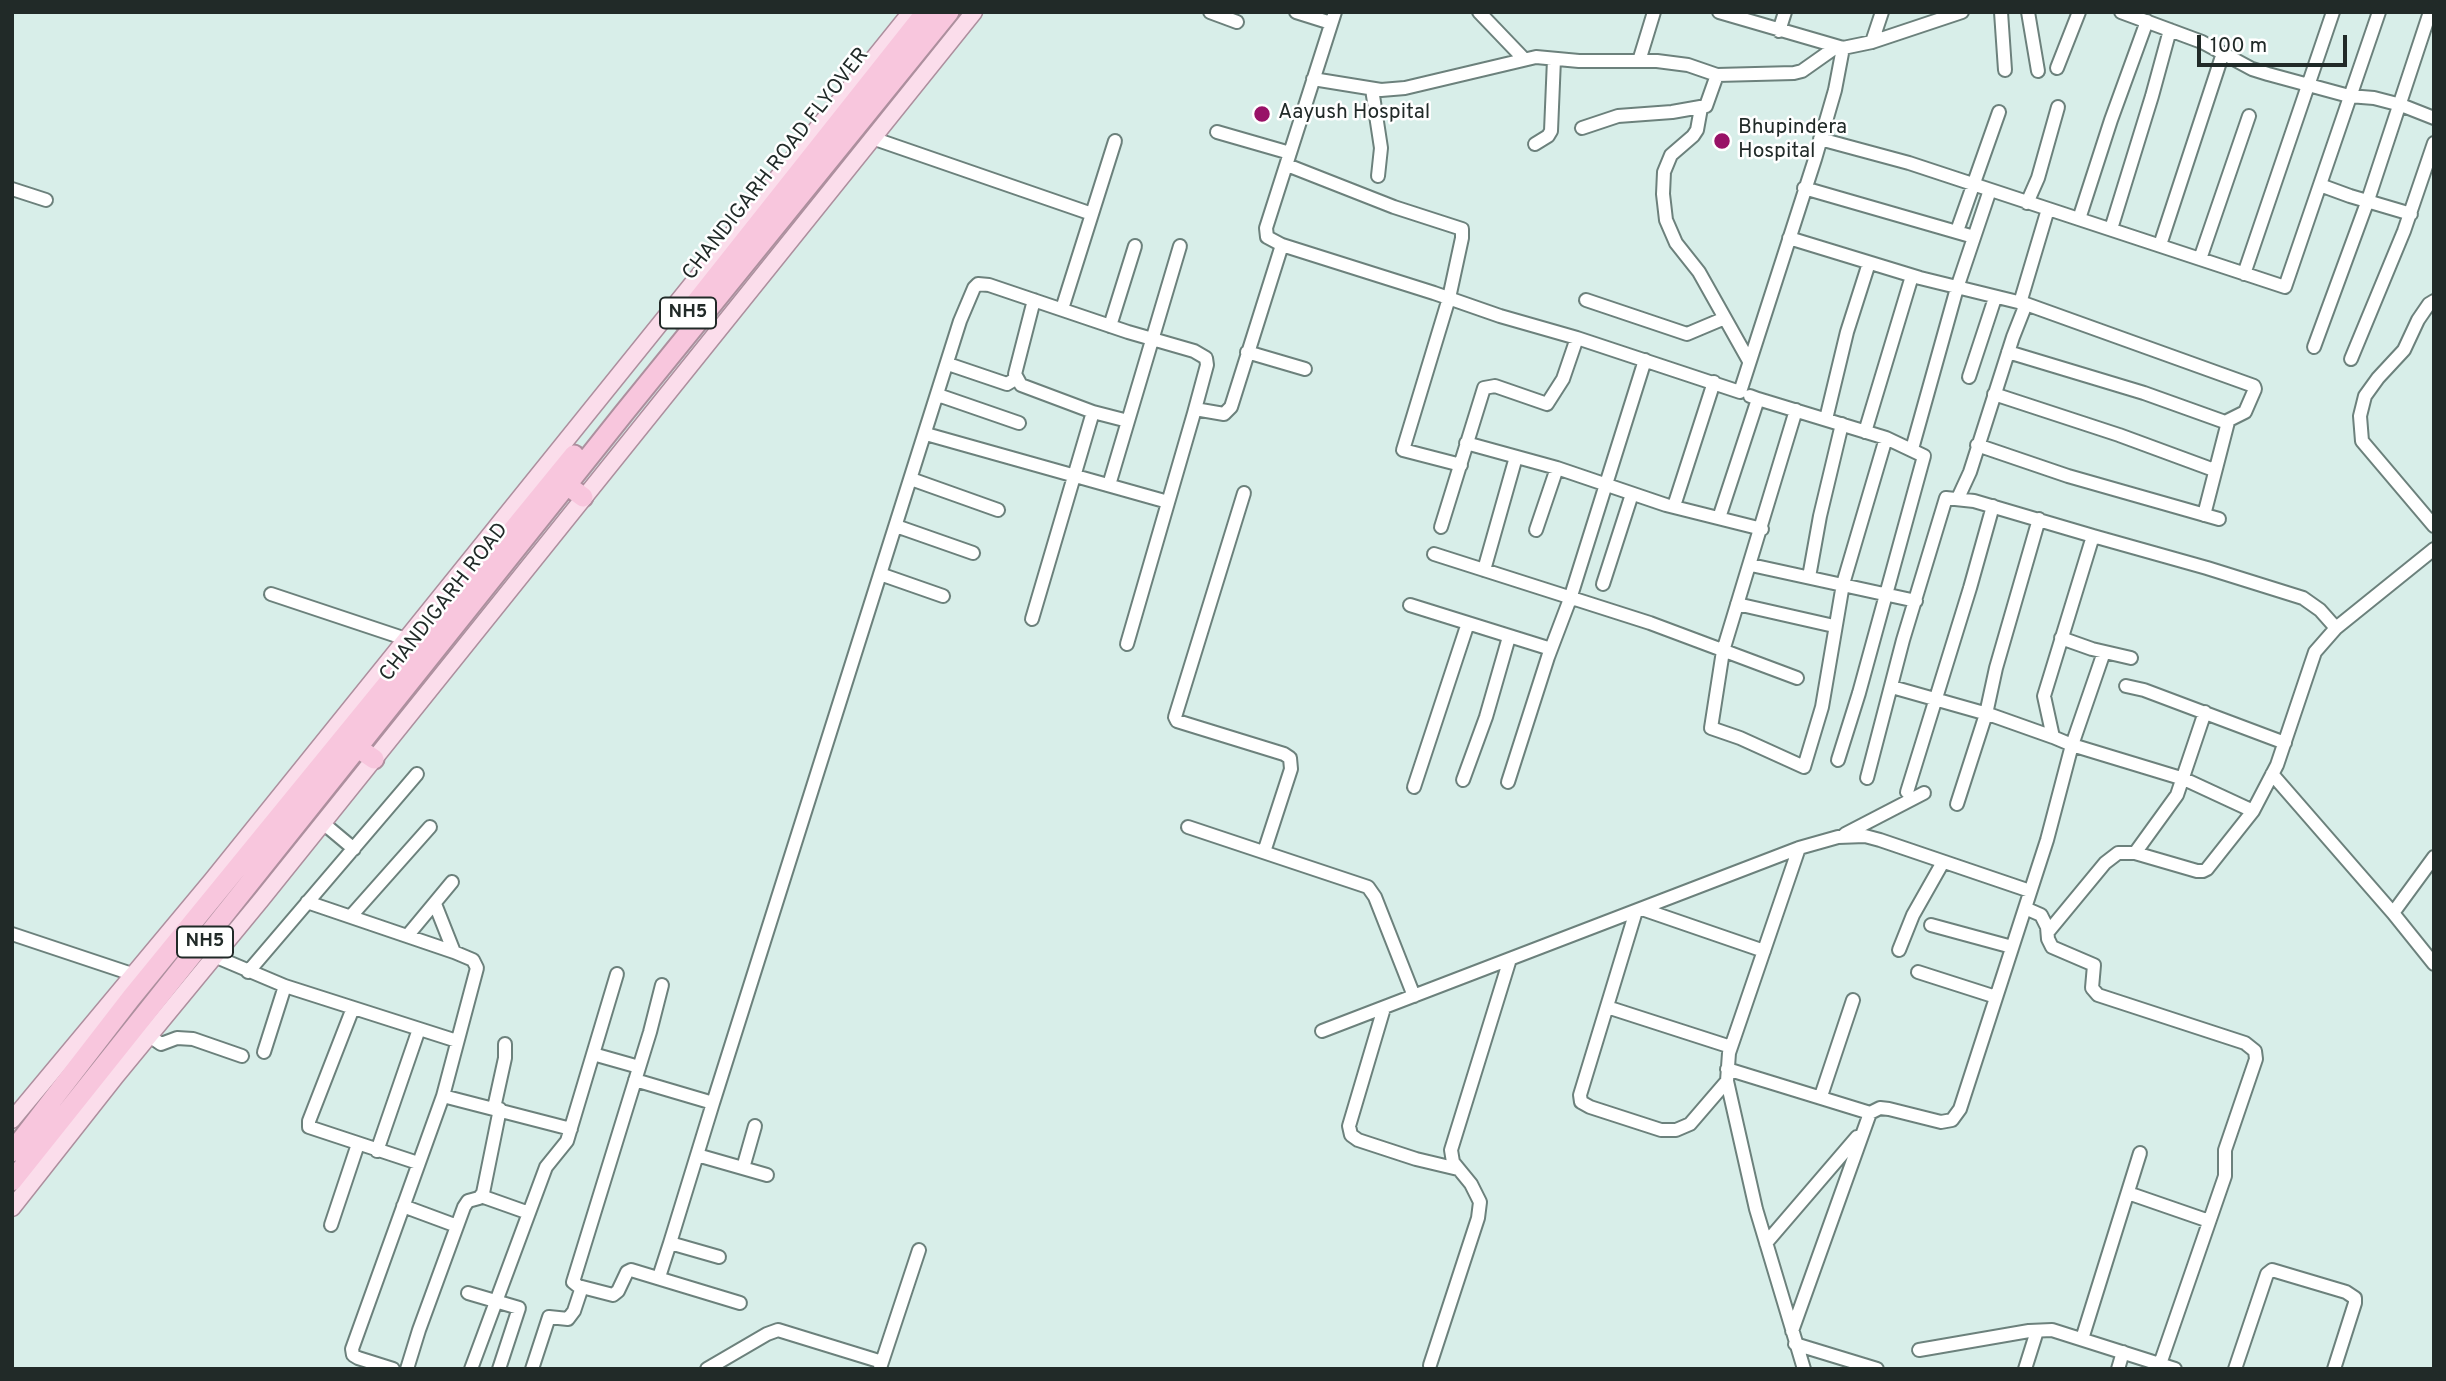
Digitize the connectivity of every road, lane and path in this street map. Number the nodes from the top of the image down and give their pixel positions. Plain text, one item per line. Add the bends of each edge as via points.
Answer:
1 (911, 12) edge
2 (926, 12) edge
3 (949, 12) edge
4 (974, 12) edge
5 (1210, 12) edge
6 (1296, 12) edge
7 (1479, 12) edge
8 (1654, 12) edge
9 (1785, 12) edge
10 (1882, 12) edge
11 (1962, 12) edge
12 (2001, 12) edge
13 (2028, 12) edge
14 (2079, 12) edge
15 (2121, 12) edge
16 (2333, 12) edge
17 (2379, 12) edge
18 (2430, 12) edge
19 (1725, 13) edge
20 (1940, 16) edge
21 (1333, 18) edge
22 (2147, 21) junction
23 (1237, 22) dead end
24 (2170, 30) junction
25 (1779, 31) junction
26 (1872, 42) junction
27 (1840, 48) junction
28 (2223, 53) junction
29 (1524, 59) junction
30 (1555, 59) junction
31 (1639, 61) junction
32 (2057, 68) dead end
33 (2005, 70) dead end
34 (2039, 71) dead end
35 (1717, 75) junction
36 (1313, 79) junction
37 (2308, 85) junction
38 (1372, 89) junction
39 (2349, 96) junction
40 (2399, 104) junction
41 (2058, 107) dead end
42 (1701, 108) junction
43 (1999, 112) dead end
44 (2249, 116) dead end
45 (2434, 118) edge
46 (1582, 128) dead end
47 (1217, 132) dead end
48 (872, 138) junction
49 (1820, 139) junction
50 (1115, 141) dead end
51 (2434, 143) edge
52 (1535, 144) dead end
53 (1288, 159) junction
54 (1378, 176) dead end
55 (2320, 185) junction
56 (1974, 186) junction
57 (1804, 188) junction
58 (12, 189) edge
59 (1990, 190) junction
60 (46, 200) dead end
61 (2368, 200) junction
62 (2027, 202) junction
63 (2048, 209) junction
64 (1092, 214) junction
65 (2411, 214) junction
66 (2079, 219) junction
67 (2110, 229) junction
68 (1957, 231) junction
69 (1975, 237) junction
70 (1789, 238) junction
71 (1282, 245) junction
72 (2160, 245) junction
73 (1136, 246) dead end
74 (1180, 246) dead end
75 (2200, 259) junction
76 (1869, 263) junction
77 (2244, 274) junction
78 (1912, 276) junction
79 (1957, 288) junction
80 (1448, 298) junction
81 (1996, 298) junction
82 (1034, 300) junction
83 (1586, 300) dead end
84 (2434, 301) edge
85 (2023, 304) junction
86 (1062, 309) junction
87 (1725, 318) junction
88 (1110, 326) junction
89 (1577, 338) junction
90 (1153, 339) junction
91 (2314, 347) dead end
92 (1247, 352) junction
93 (2008, 352) junction
94 (2351, 359) dead end
95 (1645, 360) junction
96 (1749, 361) junction
97 (948, 364) junction
98 (1305, 369) dead end
99 (1969, 377) dead end
100 (1017, 378) junction
101 (1714, 382) junction
102 (1740, 392) junction
103 (1994, 394) junction
104 (938, 395) junction
105 (1758, 399) junction
106 (1195, 409) junction
107 (1796, 410) junction
108 (1093, 411) junction
109 (1826, 419) junction
110 (1128, 421) junction
111 (2228, 422) junction
112 (1019, 423) dead end
113 (1842, 424) junction
114 (1865, 432) junction
115 (926, 434) junction
116 (1886, 438) junction
117 (1466, 443) junction
118 (1977, 445) junction
119 (1912, 449) junction
120 (1516, 457) junction
121 (1461, 466) junction
122 (1557, 468) junction
123 (2214, 470) junction
124 (1074, 475) junction
125 (911, 479) junction
126 (567, 485) junction
127 (1109, 485) junction
128 (1606, 485) junction
129 (1244, 493) dead end
130 (1632, 494) junction
131 (583, 498) junction
132 (1958, 498) junction
133 (1168, 502) junction
134 (1674, 506) junction
135 (1993, 506) junction
136 (998, 510) dead end
137 (2204, 515) junction
138 (1719, 517) junction
139 (2039, 519) junction
140 (2219, 519) dead end
141 (896, 526) junction
142 (2434, 526) edge
143 (1441, 527) dead end
144 (1762, 529) junction
145 (1536, 530) dead end
146 (499, 536) junction
147 (2093, 536) junction
148 (2434, 549) edge
149 (973, 553) dead end
150 (1434, 554) dead end
151 (1751, 565) junction
152 (1484, 569) junction
153 (880, 574) junction
154 (1809, 577) junction
155 (1603, 584) dead end
156 (1843, 584) junction
157 (271, 594) dead end
158 (1885, 594) junction
159 (943, 596) dead end
160 (1570, 599) junction
161 (1916, 601) junction
162 (1737, 604) junction
163 (1410, 605) dead end
164 (1032, 619) dead end
165 (1468, 623) junction
166 (1834, 626) junction
167 (2336, 628) junction
168 (1509, 637) junction
169 (2061, 638) junction
170 (406, 639) junction
171 (1127, 644) dead end
172 (1551, 649) junction
173 (1723, 651) junction
174 (2104, 652) junction
175 (2131, 658) dead end
176 (1797, 678) dead end
177 (2126, 686) dead end
178 (1892, 687) junction
179 (1935, 699) junction
180 (2205, 712) junction
181 (1986, 714) junction
182 (2053, 737) junction
183 (2285, 743) junction
184 (2072, 745) junction
185 (366, 753) junction
186 (1838, 760) dead end
187 (416, 774) dead end
188 (2272, 774) junction
189 (1867, 778) dead end
190 (2184, 779) junction
191 (1463, 780) dead end
192 (1508, 782) dead end
193 (1414, 788) dead end
194 (1907, 792) dead end
195 (1924, 793) dead end
196 (288, 800) junction
197 (1957, 804) dead end
198 (2253, 811) junction
199 (323, 823) junction
200 (430, 827) dead end
201 (1188, 827) dead end
202 (1838, 837) junction
203 (1799, 848) junction
204 (354, 849) junction
205 (1264, 852) junction
206 (2135, 853) junction
207 (2434, 857) edge
208 (1943, 862) junction
209 (452, 882) dead end
210 (2030, 891) junction
211 (307, 902) junction
212 (435, 904) junction
213 (2025, 908) junction
214 (1639, 910) junction
215 (2393, 913) junction
216 (351, 916) junction
217 (1931, 925) dead end
218 (2048, 932) junction
219 (12, 934) edge
220 (408, 936) junction
221 (2012, 947) junction
222 (1899, 950) dead end
223 (1764, 951) junction
224 (454, 952) junction
225 (214, 956) junction
226 (1510, 959) junction
227 (2434, 964) edge
228 (248, 972) junction
229 (1918, 972) dead end
230 (617, 974) dead end
231 (135, 975) junction
232 (662, 985) dead end
233 (285, 986) junction
234 (1414, 996) junction
235 (1996, 997) junction
236 (1853, 1000) dead end
237 (1607, 1007) junction
238 (353, 1008) junction
239 (1384, 1008) junction
240 (419, 1029) junction
241 (1322, 1031) dead end
242 (148, 1035) junction
243 (457, 1041) junction
244 (505, 1044) dead end
245 (1731, 1047) junction
246 (264, 1052) dead end
247 (593, 1054) junction
248 (242, 1056) dead end
249 (639, 1067) junction
250 (1727, 1075) junction
251 (635, 1080) junction
252 (443, 1096) junction
253 (1821, 1097) junction
254 (713, 1103) junction
255 (497, 1109) junction
256 (1870, 1113) junction
257 (12, 1120) edge
258 (754, 1126) dead end
259 (571, 1129) junction
260 (1863, 1130) junction
261 (358, 1144) junction
262 (377, 1151) junction
263 (12, 1152) edge
264 (2140, 1153) dead end
265 (696, 1155) junction
266 (418, 1163) junction
267 (743, 1168) junction
268 (1458, 1169) junction
269 (767, 1175) dead end
270 (12, 1181) edge
271 (2128, 1193) junction
272 (481, 1196) junction
273 (403, 1206) junction
274 (12, 1208) edge
275 (529, 1213) junction
276 (2210, 1221) junction
277 (331, 1225) dead end
278 (457, 1226) junction
279 (1766, 1243) junction
280 (670, 1244) junction
281 (919, 1250) dead end
282 (719, 1257) dead end
283 (659, 1277) junction
284 (582, 1287) junction
285 (468, 1293) dead end
286 (495, 1301) junction
287 (740, 1303) dead end
288 (2037, 1331) junction
289 (1793, 1337) junction
290 (2082, 1339) junction
291 (1919, 1350) dead end
292 (2123, 1352) junction
293 (2160, 1364) junction
294 (881, 1365) edge
295 (1430, 1365) dead end
296 (1875, 1368) edge
297 (393, 1369) edge
298 (407, 1369) edge
299 (471, 1369) edge
300 (499, 1369) edge
301 (532, 1369) edge
302 (707, 1369) edge
303 (1804, 1369) edge
304 (2025, 1369) edge
305 (2118, 1369) edge
306 (2175, 1369) edge
307 (2235, 1369) edge
308 (2334, 1369) edge

1 - 146 main road
2 - 146 highway, CHANDIGARH ROAD FLYOVER / NH5 via 520,521
3 - 126 highway, CHANDIGARH ROAD FLYOVER / NH5
4 - 48 main road
5 - 23 street
6 - 21 street
7 - 29 street
8 - 31 street
9 - 25 street
10 - 26 street
11 - 20 street
12 - 33 street
13 - 34 street
14 - 32 street
15 - 22 street
16 - 37 street
17 - 39 street
18 - 40 street
19 - 25 street
20 - 26 street
21 - 36 street
22 - 24 street
22 - 66 street
24 - 28 street
24 - 67 street
25 - 27 street
26 - 27 street
27 - 35 street via 1794,73
27 - 49 street via 1835,90
28 - 37 street via 2252,69
28 - 72 street
29 - 30 street
29 - 38 street via 1418,86
30 - 31 street
30 - 52 street via 1551,131
31 - 35 street via 1688,65
35 - 42 street via 1709,103
36 - 38 street
36 - 53 street
37 - 39 street
37 - 77 street
38 - 54 street via 1382,157
39 - 40 street
39 - 55 street
40 - 45 street
40 - 61 street
41 - 62 street
42 - 46 street via 1618,116
42 - 87 street via 1693,136 1667,161 1664,203 1676,243
43 - 56 street
44 - 75 street
47 - 53 street
48 - 64 street
48 - 131 main road
49 - 56 street
49 - 57 street
50 - 64 street
51 - 65 street
53 - 71 street via 1266,228 1267,237
53 - 80 street via 1394,207 1462,229
55 - 61 street
55 - 77 street via 2286,286
56 - 59 street
56 - 68 street
57 - 68 street
57 - 70 street
58 - 60 street
59 - 62 street
59 - 69 street
61 - 65 street
61 - 91 street
62 - 63 street
63 - 66 street
63 - 85 street
64 - 86 street
65 - 94 street
66 - 67 street
67 - 72 street
68 - 69 street
69 - 79 street
70 - 76 street
70 - 96 street
71 - 80 street
71 - 92 street
72 - 75 street
73 - 88 street
74 - 90 street
75 - 77 street
76 - 78 street
76 - 109 street
78 - 79 street
78 - 114 street
79 - 81 street
79 - 119 street
80 - 89 street
80 - 121 street via 1403,450
81 - 85 street
81 - 99 street
82 - 86 street
82 - 97 street via 978,284 960,321
82 - 100 street
83 - 87 street via 1686,334
84 - 142 street via 2418,320 2404,350 2365,396 2360,416 2362,440
85 - 93 street
85 - 111 street via 2254,386 2249,408
86 - 88 street
87 - 96 street
88 - 90 street
89 - 95 street
89 - 117 street via 1563,379 1547,404 1495,386 1484,387
90 - 106 street via 1206,358
90 - 110 street
92 - 98 street
92 - 106 street via 1229,411
93 - 103 street
93 - 111 street
95 - 101 street
95 - 128 street
96 - 102 street
97 - 100 street via 1007,384
97 - 104 street
100 - 108 street via 1021,385
101 - 102 street
101 - 134 street
102 - 105 street
103 - 118 street
103 - 123 street
104 - 112 street
104 - 115 street
105 - 107 street
105 - 138 street
106 - 133 street
107 - 109 street
107 - 144 street
108 - 110 street
108 - 124 street
109 - 113 street
110 - 127 street
111 - 123 street
113 - 114 street
113 - 154 street
114 - 116 street
115 - 124 street
115 - 125 street
116 - 119 street
116 - 156 street
117 - 120 street
117 - 121 street
118 - 132 street
118 - 137 street
119 - 158 street via 1924,458
120 - 122 street
120 - 152 street
121 - 143 street
122 - 128 street
122 - 145 street
123 - 137 street
124 - 127 street
124 - 164 street
125 - 136 street
125 - 141 street
126 - 131 highway
126 - 185 highway, CHANDIGARH ROAD / NH5
127 - 133 street
128 - 130 street
128 - 160 street
129 - 205 street via 1175,717 1290,758 1291,769
130 - 134 street
130 - 155 street
131 - 185 main road
132 - 135 street
132 - 161 street via 1945,500
133 - 171 street
134 - 138 street
135 - 139 street
135 - 179 street
137 - 140 street
138 - 144 street
139 - 147 street
139 - 181 street
141 - 149 street
141 - 153 street
144 - 151 street
146 - 170 main road
146 - 196 highway, NH5
147 - 167 street via 2303,598
147 - 169 street
148 - 167 street
150 - 152 street
151 - 154 street
151 - 162 street
152 - 160 street
153 - 159 street
153 - 254 street
154 - 156 street
156 - 158 street
156 - 166 street
157 - 170 street
158 - 161 street
158 - 186 street
160 - 172 street
160 - 173 street
161 - 178 street
162 - 166 street
162 - 173 street
163 - 165 street
165 - 168 street
165 - 193 street
166 - 173 street via 1822,707 1804,766 1711,728
167 - 183 street via 2315,652
168 - 172 street
168 - 191 street
169 - 174 street
169 - 182 street via 2044,696
170 - 196 main road
172 - 192 street
173 - 176 street
174 - 175 street
174 - 184 street
177 - 180 street
178 - 179 street
178 - 189 street
179 - 181 street
179 - 194 street
180 - 183 street
180 - 190 street
181 - 182 street
181 - 197 street
182 - 184 street
183 - 188 street
184 - 190 street
184 - 210 street
185 - 199 main road
185 - 270 highway, NH5 via 345,764
187 - 204 street
188 - 198 street
188 - 215 street
190 - 198 street
190 - 206 street
195 - 202 street
196 - 231 main road
196 - 263 highway, NH5
198 - 206 street via 2203,872
199 - 204 street
199 - 225 main road
200 - 216 street
201 - 205 street
202 - 203 street
202 - 208 street via 1880,839
203 - 214 street
203 - 223 street
204 - 211 street
205 - 234 street via 1368,887
206 - 218 street via 2112,856
207 - 215 street
208 - 210 street
208 - 222 street
209 - 212 street
210 - 213 street
211 - 216 street
211 - 228 street
212 - 220 street
212 - 224 street
213 - 218 street via 2041,915
213 - 221 street
214 - 223 street
214 - 226 street
214 - 237 street
215 - 227 street
216 - 220 street
217 - 221 street
218 - 276 street via 2052,947 2094,965 2092,988 2098,995 2253,1048 2256,1059 2225,1150 2225,1175
219 - 231 street
220 - 224 street
221 - 235 street
223 - 245 street
224 - 243 street via 473,960 477,968
225 - 228 street
225 - 242 main road
226 - 234 street
226 - 268 street via 1451,1150
228 - 233 street
229 - 235 street
230 - 247 street
231 - 257 main road
232 - 249 street
233 - 238 street
233 - 246 street
234 - 239 street
235 - 256 street via 1960,1109 1952,1120 1941,1122 1880,1108
236 - 253 street
237 - 245 street
237 - 250 street via 1580,1095 1583,1105 1661,1130 1676,1130 1697,1117
238 - 240 street
238 - 261 street via 309,1124 313,1130
239 - 241 street
239 - 268 street via 1349,1126 1351,1135
240 - 243 street
240 - 262 street
242 - 248 street via 161,1044 193,1038
242 - 274 main road
243 - 252 street
244 - 255 street
245 - 250 street
247 - 249 street
247 - 259 street
249 - 251 street
250 - 253 street
250 - 279 street
251 - 254 street
251 - 284 street via 573,1279
252 - 255 street
252 - 266 street
253 - 256 street
254 - 265 street
255 - 259 street
255 - 272 street via 494,1146
256 - 260 street
258 - 267 street
259 - 275 street via 546,1167
260 - 279 street
260 - 289 street
261 - 262 street
261 - 277 street
262 - 266 street
264 - 271 street
265 - 267 street
265 - 280 street
266 - 273 street
267 - 269 street
268 - 295 street via 1476,1192 1479,1210
271 - 276 street
271 - 290 street
272 - 275 street
272 - 278 street via 466,1203
273 - 278 street
273 - 297 street via 352,1349 358,1358
275 - 286 street
276 - 293 street
278 - 298 street
279 - 289 street
280 - 282 street
280 - 283 street
281 - 294 street
283 - 284 street via 629,1270 613,1295
283 - 287 street
284 - 301 street via 568,1319 548,1317
285 - 286 street
286 - 299 street
286 - 300 street via 519,1308
288 - 290 street via 2052,1330
288 - 291 street
288 - 304 street
289 - 296 street
289 - 303 street
290 - 292 street
292 - 293 street
292 - 305 street
293 - 306 street
294 - 302 street via 778,1331
307 - 308 street via 2272,1270 2355,1298

